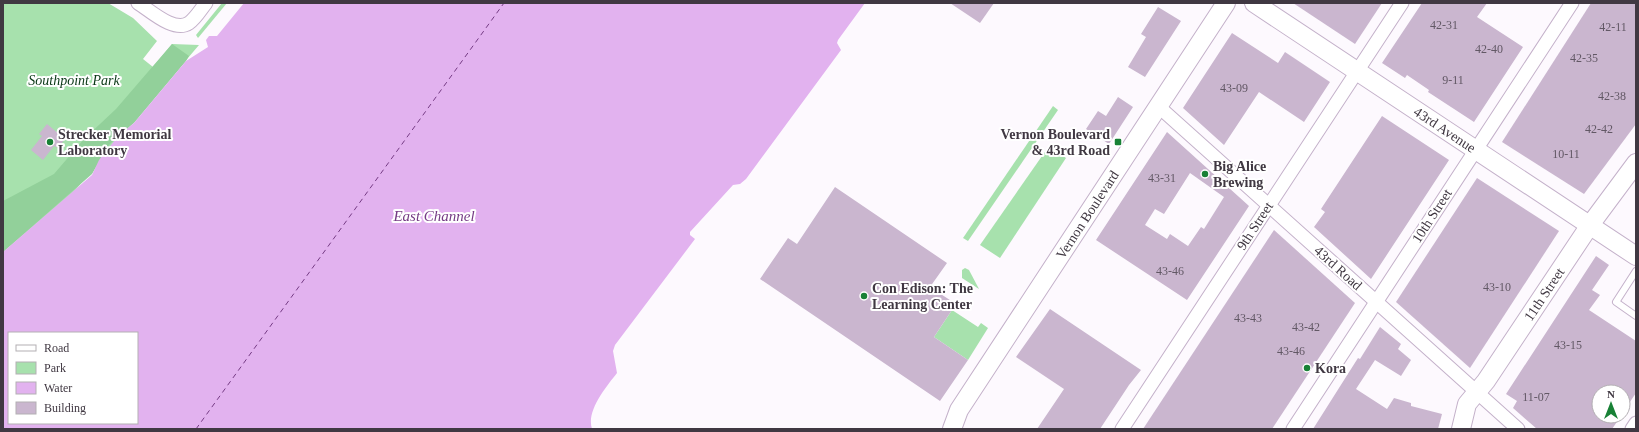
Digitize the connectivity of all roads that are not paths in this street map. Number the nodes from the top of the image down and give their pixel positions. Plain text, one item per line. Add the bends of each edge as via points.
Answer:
1 (138, 3) edge
2 (206, 3) edge
3 (1226, 3) edge
4 (1254, 3) edge
5 (1402, 3) edge
6 (1572, 3) edge
7 (1356, 72) junction
8 (1158, 106) junction
9 (1476, 150) junction
10 (1636, 163) edge
11 (1269, 205) junction
12 (1590, 225) junction
13 (1636, 256) edge
14 (1636, 271) edge
15 (1376, 302) junction
16 (1636, 316) edge
17 (1477, 392) junction
18 (1636, 423) edge
19 (952, 429) edge
20 (1122, 429) edge
21 (1293, 429) edge
22 (1461, 429) edge
23 (1518, 429) edge
24 (1632, 429) edge

1 - 2 street via 173,24 181,26 190,22
3 - 8 main road, Vernon Boulevard
4 - 7 main road, 43rd Avenue
5 - 7 street, 9th Street
6 - 9 street, 10th Street
7 - 9 main road, 43rd Avenue
7 - 11 street, 9th Street
8 - 11 street, 43rd Road
8 - 19 main road, Vernon Boulevard via 959,410
9 - 12 main road, 43rd Avenue
9 - 15 street, 10th Street
10 - 12 main road, 11th Street
11 - 15 street, 43rd Road
11 - 20 street, 9th Street
12 - 13 main road, 43rd Avenue
12 - 17 main road, 11th Street
14 - 16 lane via 1616,302
15 - 17 street, 43rd Road
15 - 21 street, 10th Street
17 - 22 main road, 11th Street via 1467,404
17 - 23 street, 43rd Road
18 - 24 street

